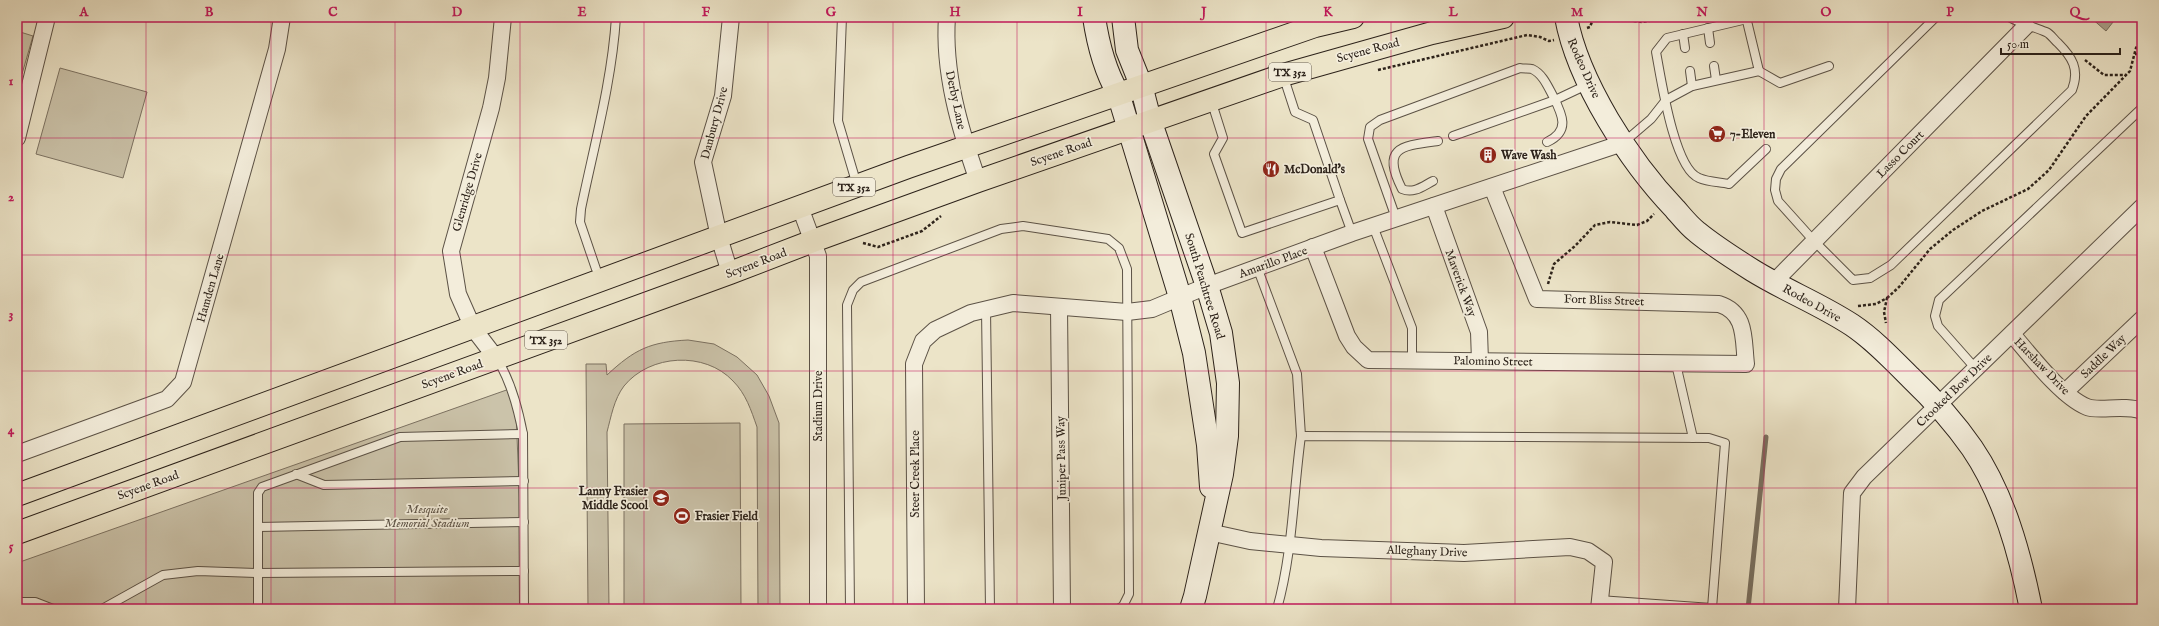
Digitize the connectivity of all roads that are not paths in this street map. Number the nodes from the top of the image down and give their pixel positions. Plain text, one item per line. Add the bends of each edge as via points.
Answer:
1 (48, 17) edge
2 (282, 17) edge
3 (503, 17) edge
4 (616, 17) edge
5 (731, 17) edge
6 (842, 17) edge
7 (947, 17) edge
8 (1094, 17) edge
9 (1123, 17) edge
10 (1353, 17) edge
11 (1503, 17) edge
12 (1566, 17) edge
13 (1936, 17) edge
14 (2009, 17) edge
15 (1747, 18) edge
16 (1314, 22) edge
17 (2026, 26) junction
18 (1708, 28) junction
19 (1683, 34) junction
20 (1710, 42) dead end
21 (1685, 48) dead end
22 (1714, 66) dead end
23 (1829, 66) dead end
24 (1690, 71) dead end
25 (1759, 71) junction
26 (1282, 74) junction
27 (1716, 80) junction
28 (1590, 84) junction
29 (1141, 85) junction
30 (1692, 86) junction
31 (1118, 93) junction
32 (1211, 99) junction
33 (1555, 100) junction
34 (1666, 100) junction
35 (2142, 108) edge
36 (1150, 120) junction
37 (1128, 128) junction
38 (1453, 136) dead end
39 (17, 138) edge
40 (1438, 141) dead end
41 (1548, 142) dead end
42 (1623, 144) junction
43 (965, 146) junction
44 (1766, 149) dead end
45 (978, 181) junction
46 (1433, 181) dead end
47 (857, 186) junction
48 (1492, 187) junction
49 (1340, 200) junction
50 (1434, 206) junction
51 (800, 207) junction
52 (2142, 207) edge
53 (1396, 218) junction
54 (1373, 226) junction
55 (1352, 233) junction
56 (719, 237) junction
57 (813, 241) junction
58 (1814, 242) junction
59 (1313, 247) junction
60 (1257, 267) junction
61 (596, 269) dead end
62 (730, 273) junction
63 (1774, 282) junction
64 (1207, 286) junction
65 (1180, 297) junction
66 (1059, 307) junction
67 (986, 309) junction
68 (1127, 312) junction
69 (2142, 319) edge
70 (473, 328) junction
71 (2012, 334) junction
72 (923, 341) joint
73 (496, 358) junction
74 (1412, 360) junction
75 (1480, 361) junction
76 (1676, 364) junction
77 (1746, 364) joint
78 (1976, 369) junction
79 (2065, 392) junction
80 (1938, 405) junction
81 (2142, 411) edge
82 (523, 434) junction
83 (1301, 436) junction
84 (1693, 438) junction
85 (17, 454) edge
86 (296, 474) junction
87 (524, 481) junction
88 (17, 495) edge
89 (524, 522) junction
90 (1211, 525) junction
91 (258, 526) junction
92 (17, 532) edge
93 (1291, 545) junction
94 (524, 571) junction
95 (258, 573) junction
96 (17, 602) edge
97 (1599, 605) edge
98 (1711, 608) edge
99 (53, 609) edge
100 (102, 609) edge
101 (258, 609) edge
102 (524, 609) edge
103 (818, 609) edge
104 (850, 609) edge
105 (916, 609) edge
106 (990, 609) edge
107 (1062, 609) edge
108 (1118, 609) edge
109 (1191, 609) edge
110 (1277, 609) edge
111 (1847, 609) edge
112 (2031, 609) edge

1 - 39 street
2 - 85 street, Hamden Lane via 277,49 183,382 167,399
3 - 70 street, Glenridge Drive via 497,78 491,108 451,251 458,294
4 - 61 lane via 604,98 581,209 580,222
5 - 56 street, Danbury Drive via 723,96 703,162
6 - 47 lane via 838,121
7 - 43 street, Derby Lane via 946,52
8 - 31 main road via 1099,49 1109,78
9 - 29 main road, South Peachtree Road via 1127,50
10 - 16 main road, TX 352
11 - 26 main road, Scyene Road / TX 352 via 1432,33
12 - 28 main road, Rodeo Drive via 1569,34
13 - 58 lane via 1781,169 1776,179 1778,201
14 - 17 lane
15 - 18 lane
15 - 25 lane
16 - 29 main road, TX 352
17 - 58 street, Lasso Court
17 - 58 lane via 2048,33 2071,56 2075,76 2072,90 1886,268 1870,278 1853,280
18 - 19 lane
18 - 20 lane
19 - 21 lane
19 - 34 lane via 1667,38 1656,52
22 - 27 lane
23 - 25 lane via 1780,83
24 - 30 lane
25 - 27 lane
26 - 32 main road, Scyene Road / TX 352
26 - 49 lane via 1295,112 1313,120
27 - 30 lane
28 - 33 lane
28 - 42 main road, Rodeo Drive
29 - 31 main road, TX 352
29 - 36 main road, South Peachtree Road
30 - 34 lane
31 - 37 main road
31 - 43 main road, TX 352
32 - 36 main road, Scyene Road / TX 352
32 - 49 lane via 1223,138 1214,154 1242,233
33 - 38 lane
33 - 41 lane via 1562,114 1562,125 1555,138
33 - 53 lane via 1546,81 1532,69 1520,68 1380,120 1370,127 1368,139
34 - 42 lane via 1651,119
34 - 44 lane via 1675,142 1687,169 1698,178 1729,184
35 - 78 lane via 1939,300 1935,316 1938,326
36 - 37 main road, Scyene Road / TX 352
36 - 64 main road, South Peachtree Road
37 - 45 main road, Scyene Road / TX 352
37 - 65 main road
40 - 46 lane via 1402,148 1392,161 1402,189 1417,189
42 - 48 street, Amarillo Place
42 - 63 main road, Rodeo Drive via 1650,183 1696,231
43 - 45 street, Derby Lane
43 - 47 main road, TX 352
45 - 57 main road, Scyene Road / TX 352
47 - 51 main road, TX 352
48 - 50 street, Amarillo Place
48 - 77 street, Fort Bliss Street via 1537,298 1719,304 1730,307 1742,326
49 - 55 lane
50 - 53 street, Amarillo Place
50 - 75 street, Maverick Way via 1479,332
51 - 56 main road, TX 352
51 - 57 street, Stadium Drive
52 - 71 street, Crooked Bow Drive
53 - 54 street, Amarillo Place
54 - 55 street, Amarillo Place
54 - 74 lane via 1412,328
55 - 59 street, Amarillo Place
56 - 62 street, Danbury Drive
56 - 70 main road, TX 352
57 - 62 main road, Scyene Road / TX 352
57 - 103 street, Stadium Drive via 818,256
58 - 63 street, Lasso Court
59 - 60 street, Amarillo Place
59 - 74 street, Palomino Street via 1347,336 1354,347 1368,360
60 - 64 street, Amarillo Place
60 - 83 lane via 1297,374
62 - 73 main road, Scyene Road / TX 352
63 - 80 main road, Rodeo Drive via 1852,325 1892,358
64 - 65 street, Amarillo Place
64 - 90 main road, South Peachtree Road via 1221,333 1228,383 1227,436
65 - 68 street, Amarillo Place via 1152,309
65 - 90 main road via 1202,399 1208,445
66 - 67 street, Amarillo Place via 1013,303
66 - 68 street, Amarillo Place
66 - 107 street, Juniper Pass Way
67 - 72 street, Amarillo Place via 971,313 935,330
67 - 106 lane
68 - 104 lane via 1127,269 1119,248 1108,239 1022,226 1001,229 861,282 853,290 847,305
68 - 108 lane via 1129,594 1123,606
69 - 79 street, Saddle Way
70 - 73 street, Glenridge Drive
70 - 88 main road, TX 352
71 - 78 street, Crooked Bow Drive
71 - 79 street, Harshaw Drive
72 - 105 street, Steer Creek Place via 914,364
73 - 82 lane via 506,373
73 - 92 main road, Scyene Road / TX 352
74 - 75 street, Palomino Street
75 - 76 street, Palomino Street
76 - 77 street, Palomino Street
76 - 84 lane
78 - 80 street, Crooked Bow Drive
79 - 81 street, Harshaw Drive via 2088,408 2133,407
80 - 111 street, Crooked Bow Drive via 1864,477 1852,493
80 - 112 main road, Rodeo Drive via 1973,449 1996,491 2021,559
82 - 86 lane via 400,437
82 - 87 lane
83 - 84 lane
83 - 93 lane
84 - 98 lane via 1709,438 1725,443
86 - 87 lane via 324,485
86 - 91 lane via 262,487 258,493
87 - 89 lane
89 - 91 lane
89 - 94 lane
90 - 93 street, Alleghany Drive via 1250,541
90 - 109 main road, South Peachtree Road
91 - 95 lane
93 - 97 street, Alleghany Drive via 1464,553 1570,547 1588,551 1604,562
93 - 110 lane
94 - 95 lane
94 - 102 lane
95 - 100 lane via 198,571 163,575
95 - 101 lane
96 - 99 lane via 35,602
97 - 98 lane

